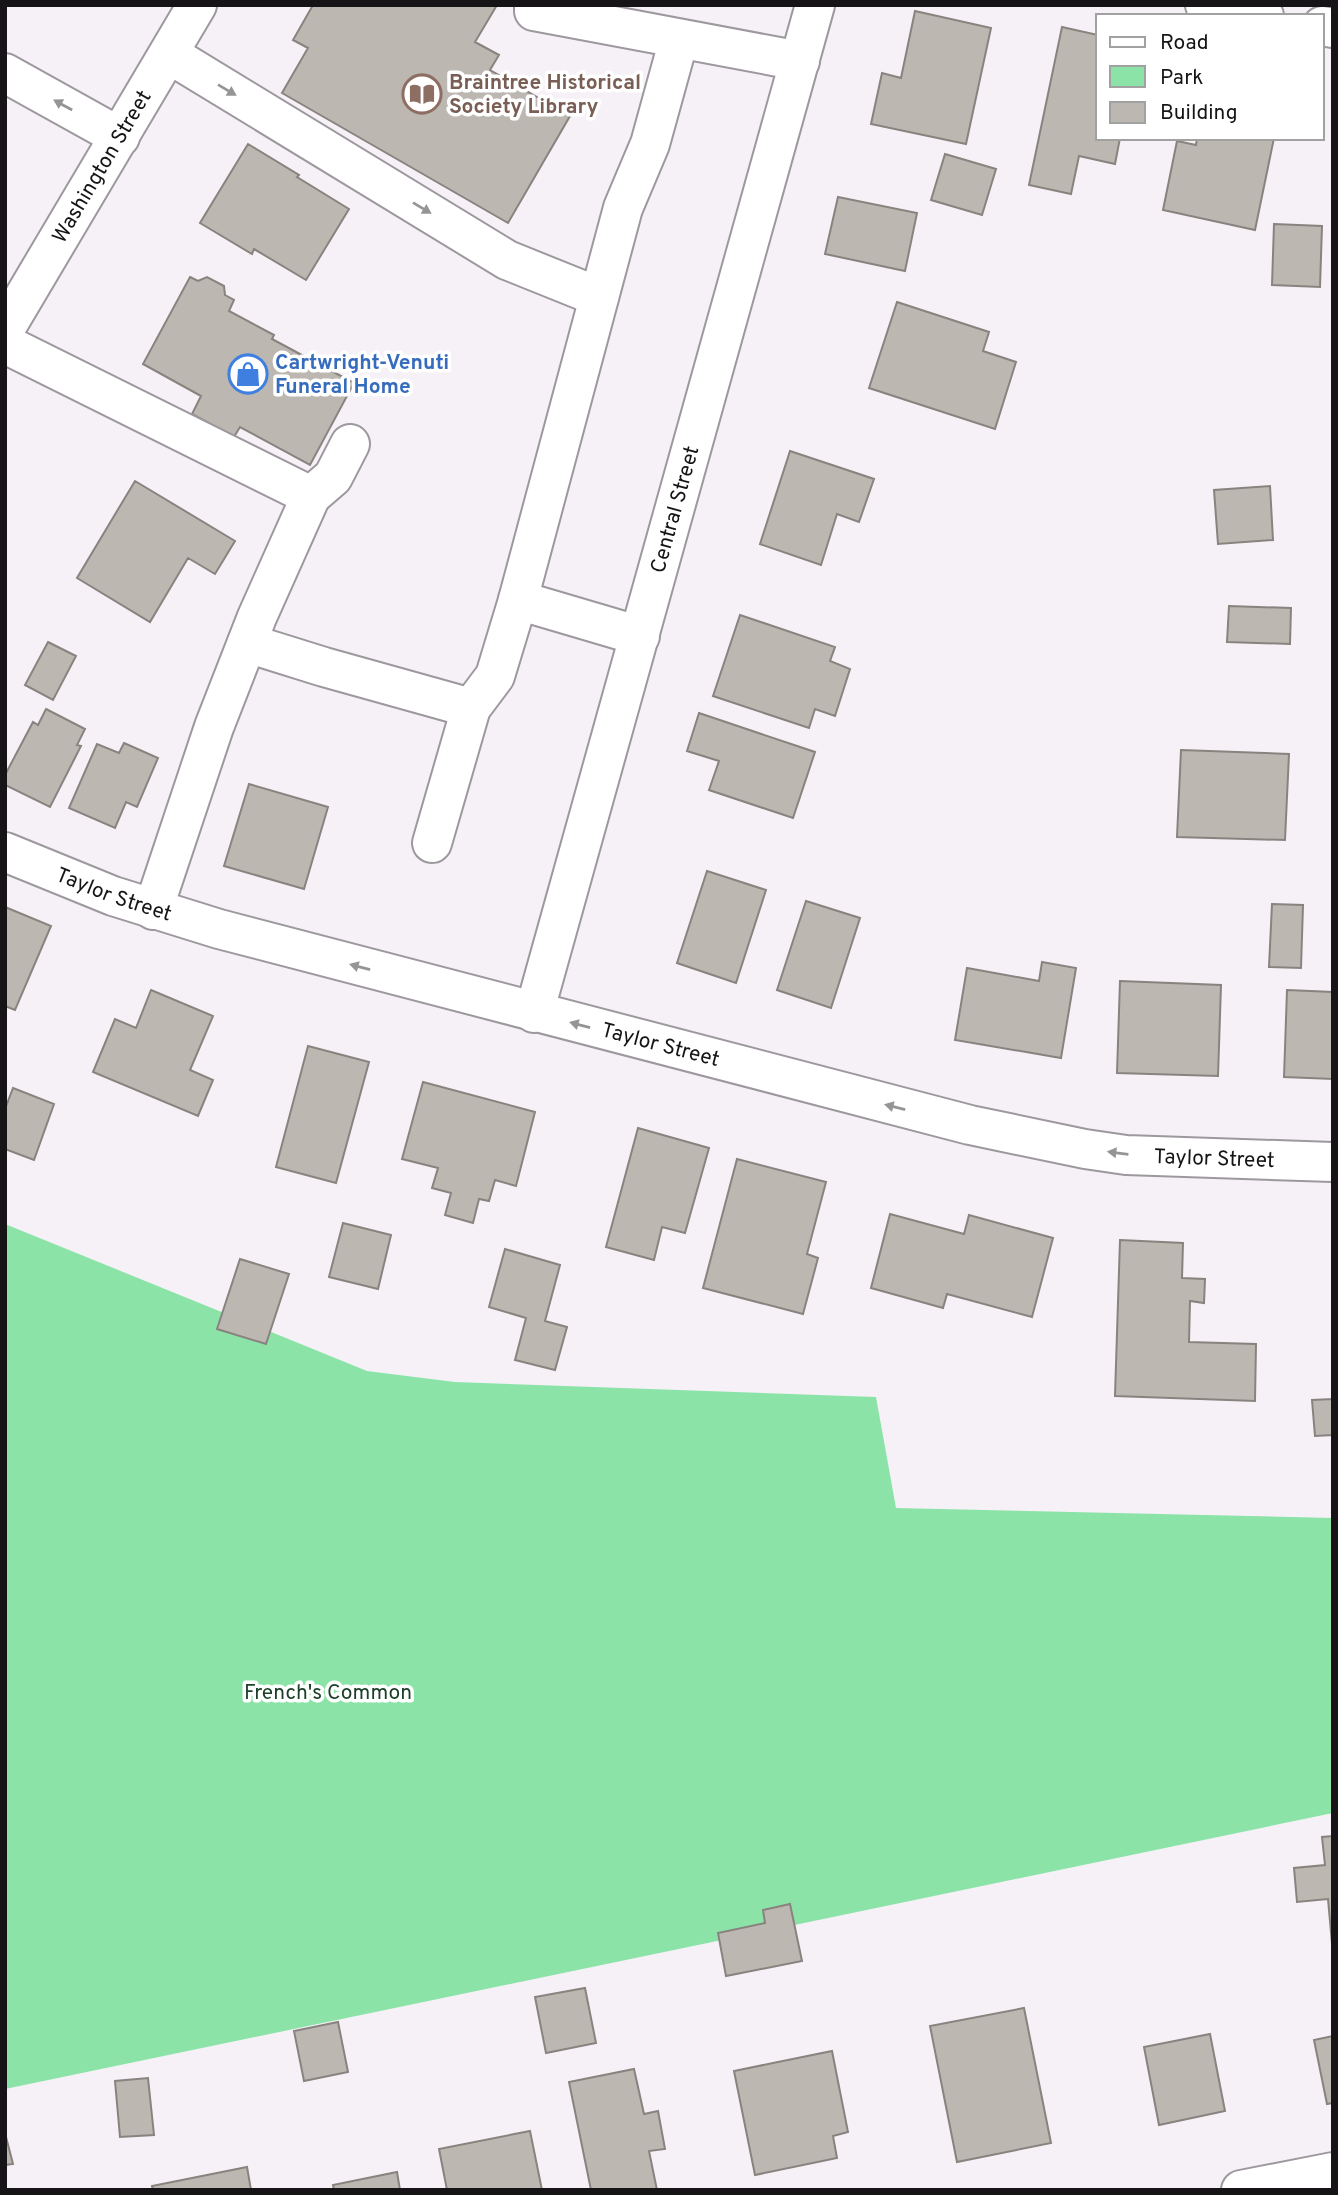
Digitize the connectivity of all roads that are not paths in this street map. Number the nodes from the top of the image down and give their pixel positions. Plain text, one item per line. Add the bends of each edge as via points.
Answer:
1 (197, 5) edge
2 (816, 5) edge
3 (1205, 5) edge
4 (534, 8) edge
5 (1253, 14) edge
6 (679, 39) junction
7 (169, 54) junction
8 (800, 61) junction
9 (5, 73) edge
10 (121, 136) junction
11 (599, 297) junction
12 (5, 329) edge
13 (5, 344) edge
14 (350, 444) dead end
15 (311, 496) junction
16 (519, 600) junction
17 (640, 636) junction
18 (247, 643) junction
19 (471, 708) junction
20 (432, 843) dead end
21 (5, 852) edge
22 (153, 910) junction
23 (534, 1013) junction
24 (1333, 1162) edge
25 (1333, 2172) edge
26 (1241, 2190) edge

1 - 7 street, Washington Street
2 - 8 street, Central Street
3 - 5 street
4 - 6 street
6 - 8 street
6 - 11 street
7 - 10 street, Washington Street
7 -> 11 street via 507,260
8 - 17 street, Central Street
10 -> 9 street
10 - 12 street, Washington Street
11 - 16 street
13 - 15 street
14 - 15 street via 333,477
15 - 18 street
16 - 17 street
16 - 19 street via 495,676
17 - 23 street, Central Street
18 - 19 street
18 - 22 street
19 - 20 street
21 - 22 street, Taylor Street
23 -> 22 street, Taylor Street
24 -> 23 street, Taylor Street via 1168,1158 1085,1149 896,1107
25 - 26 street

